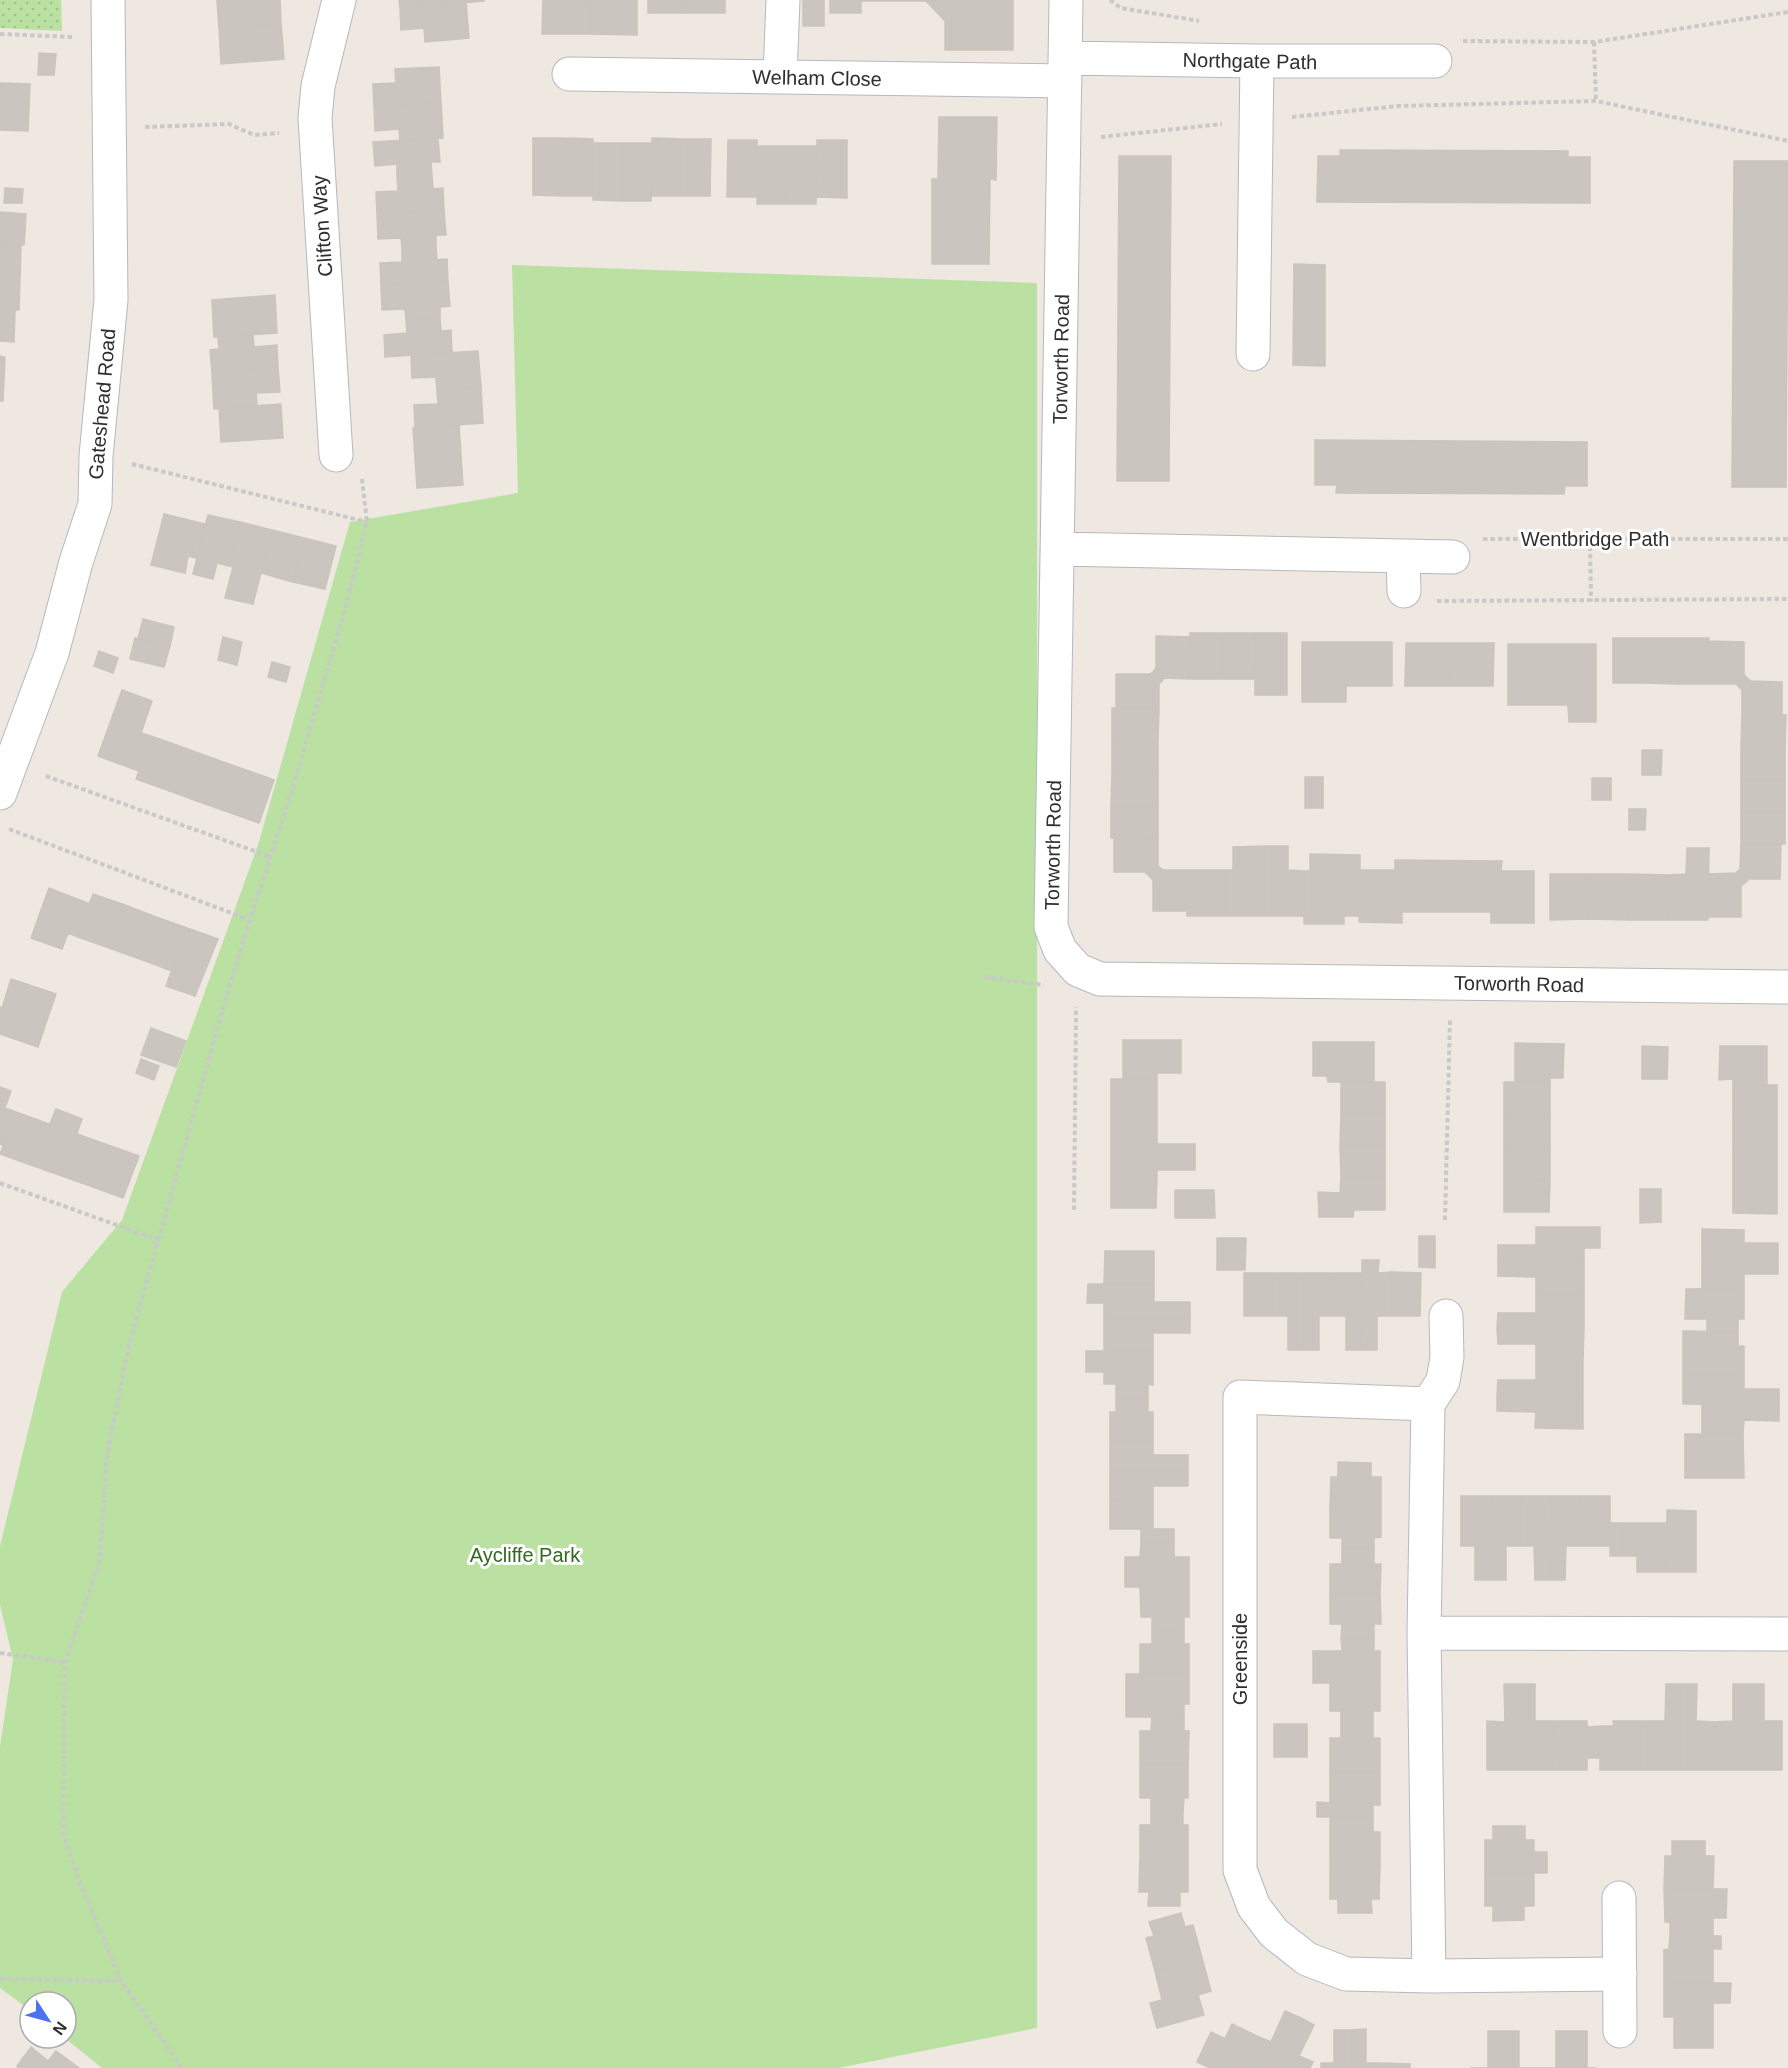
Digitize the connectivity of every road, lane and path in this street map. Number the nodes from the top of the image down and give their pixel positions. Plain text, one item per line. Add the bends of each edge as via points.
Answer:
1 (108, 0) edge
2 (339, 0) edge
3 (783, 0) edge
4 (1066, 0) edge
5 (0, 34) edge
6 (110, 39) junction
7 (1594, 42) dead end
8 (1257, 61) junction
9 (1435, 61) dead end
10 (1065, 69) junction
11 (569, 74) dead end
12 (780, 77) junction
13 (1596, 101) junction
14 (1257, 121) junction
15 (110, 129) junction
16 (316, 129) junction
17 (1064, 141) junction
18 (1788, 141) edge
19 (1253, 354) dead end
20 (336, 455) dead end
21 (96, 456) junction
22 (1590, 539) junction
23 (1788, 539) edge
24 (1463, 548) joint
25 (1058, 549) junction
26 (1403, 557) junction
27 (1416, 596) joint
28 (1788, 599) edge
29 (1591, 601) junction
30 (5, 778) edge
31 (0, 825) edge
32 (271, 857) junction
33 (249, 920) junction
34 (984, 977) dead end
35 (1451, 983) junction
36 (1082, 985) junction
37 (1788, 987) edge
38 (0, 1183) edge
39 (1074, 1210) dead end
40 (1445, 1220) dead end
41 (158, 1240) junction
42 (1446, 1316) dead end
43 (1428, 1404) junction
44 (1424, 1633) junction
45 (1788, 1634) edge
46 (0, 1653) edge
47 (65, 1662) junction
48 (1619, 1898) dead end
49 (1620, 1974) junction
50 (1429, 1976) junction
51 (0, 1979) edge
52 (121, 1981) junction
53 (1620, 2031) dead end
54 (182, 2068) edge

1 - 6 street, Gateshead Road
2 - 16 street, Clifton Way via 318,86
3 - 12 street
4 - 10 street, Torworth Road
5 - 6 path
6 - 15 street, Gateshead Road
7 - 13 path
8 - 9 street, Northgate Path
8 - 10 street, Northgate Path
8 - 14 street
10 - 12 street, Welham Close
10 - 17 street, Torworth Road
11 - 12 street, Welham Close
13 - 14 path via 1398,106
13 - 18 path
14 - 17 path
14 - 19 street
15 - 16 path via 230,124 254,135
15 - 21 street, Gateshead Road via 111,300
16 - 20 street, Clifton Way
17 - 25 street, Torworth Road
21 - 30 street, Gateshead Road via 95,504 52,653
21 - 32 path via 367,522
22 - 23 path, Wentbridge Path
22 - 24 path, Wentbridge Path
22 - 29 path
24 - 26 street
25 - 26 street
25 - 36 street, Torworth Road via 1051,927 1060,950 1078,970
26 - 27 street
27 - 29 path
28 - 29 path
30 - 32 path
31 - 33 path
32 - 33 path
33 - 41 path
34 - 36 path via 1042,986 1053,982
35 - 36 street, Torworth Road via 1100,979
35 - 37 street, Torworth Road
35 - 40 path
36 - 39 path
38 - 41 path
41 - 47 path via 129,1345 107,1454 99,1560
42 - 43 street via 1443,1381
43 - 44 street
43 - 50 street, Greenside via 1240,1397 1240,1870 1254,1907 1274,1932 1307,1959 1346,1974
44 - 45 street
44 - 50 street
46 - 47 path
47 - 52 path via 63,1833
48 - 49 street
49 - 50 street, Greenside
49 - 53 street
51 - 52 path
52 - 54 path

